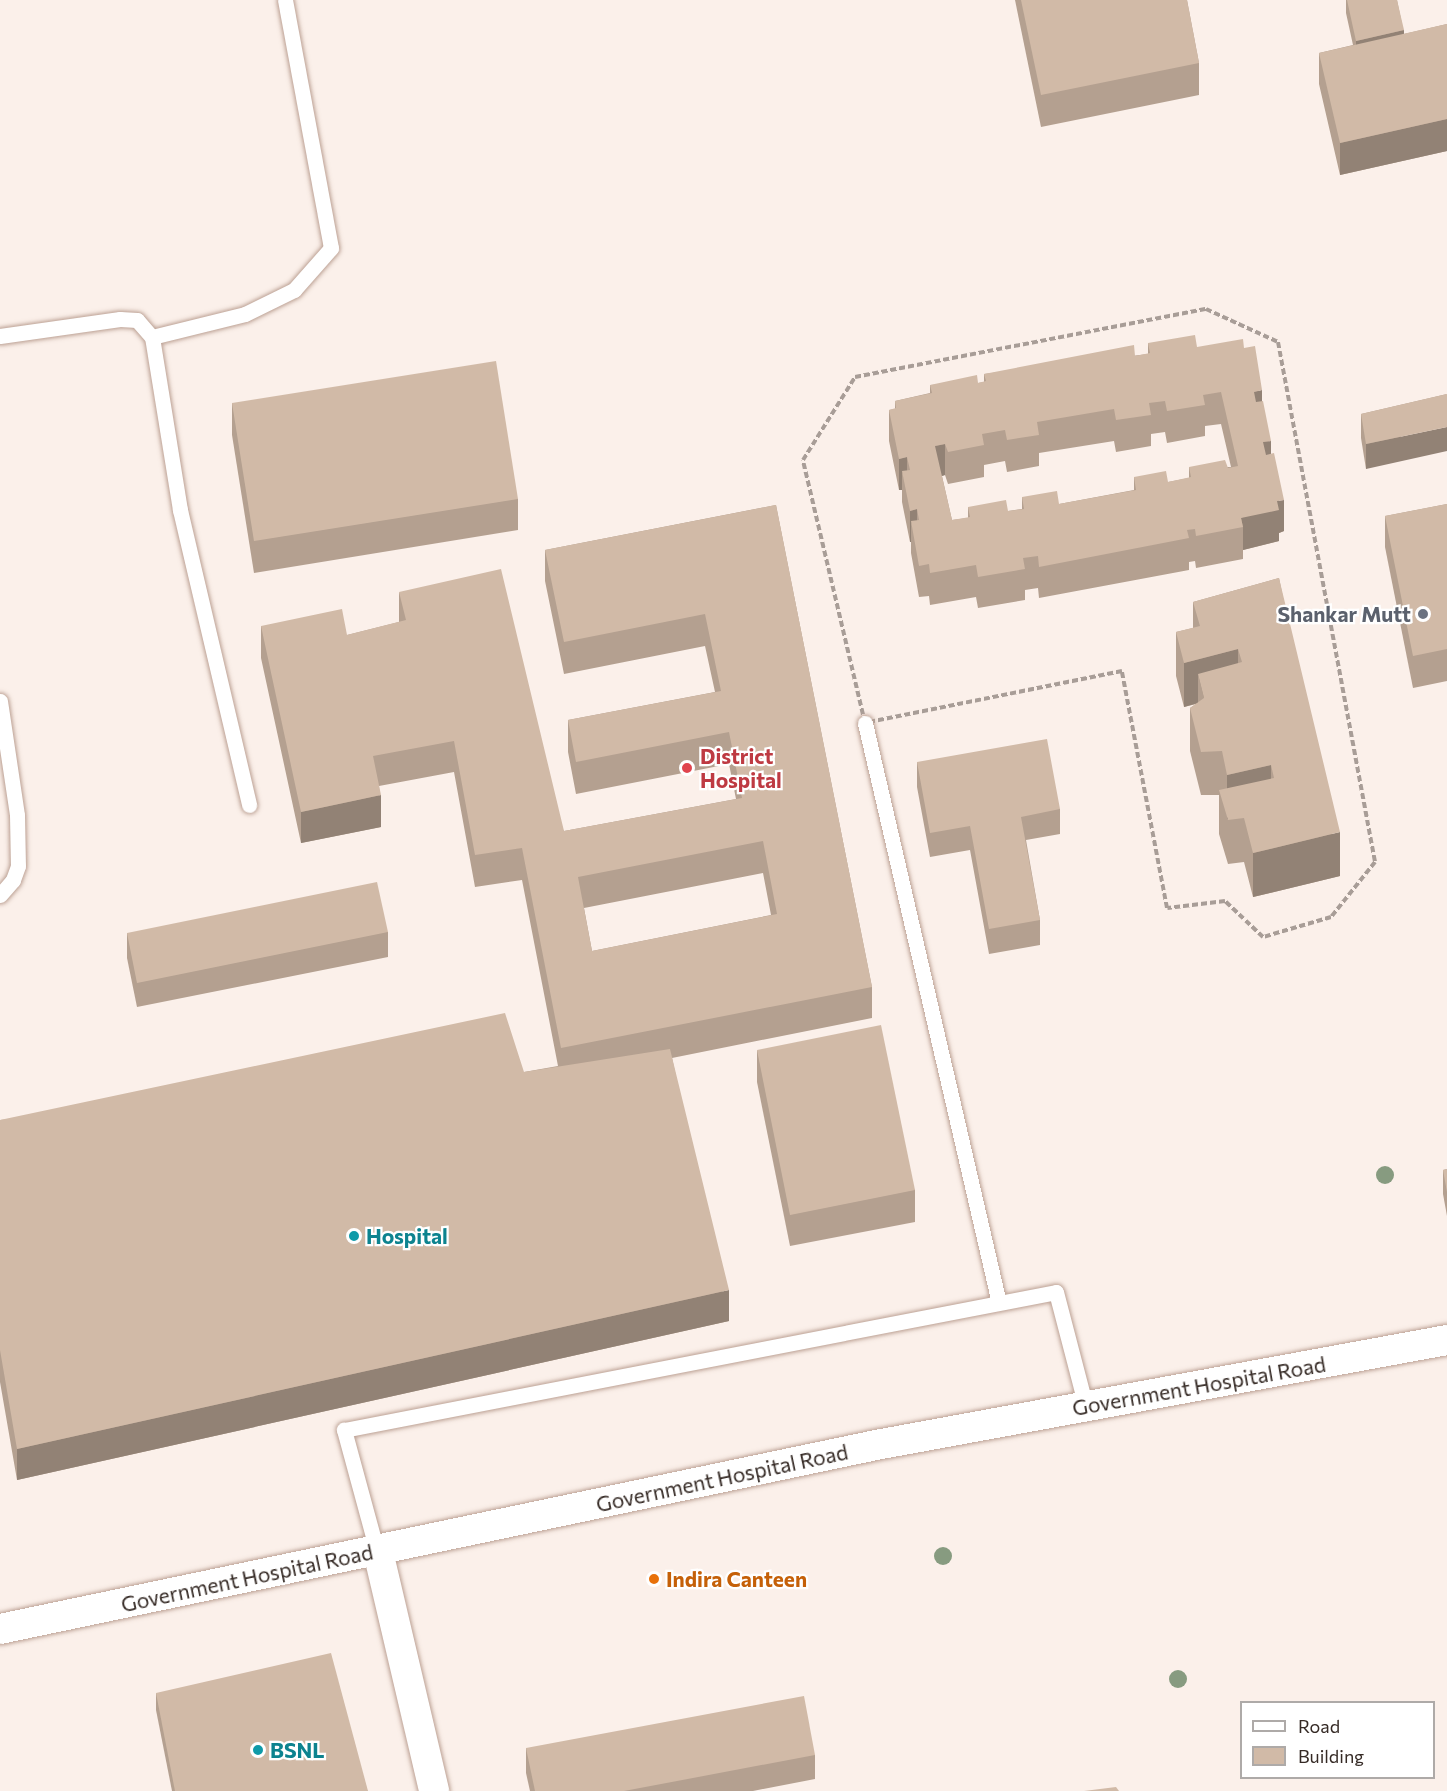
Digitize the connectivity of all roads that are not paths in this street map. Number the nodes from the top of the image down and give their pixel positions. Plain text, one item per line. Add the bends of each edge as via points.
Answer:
1 (285, 0) edge
2 (0, 336) edge
3 (152, 337) junction
4 (0, 701) edge
5 (865, 723) road end
6 (249, 805) dead end
7 (0, 895) edge
8 (999, 1303) junction
9 (1447, 1340) edge
10 (1086, 1407) junction
11 (378, 1556) junction
12 (0, 1629) edge
13 (434, 1791) edge

1 - 3 lane via 330,248 294,290 245,314
2 - 3 lane via 120,319 137,320
3 - 6 lane via 180,510
4 - 7 lane via 17,815 18,866 13,880
5 - 8 lane
8 - 10 lane via 1056,1292
8 - 11 lane via 344,1430
9 - 10 street, Government Hospital Road
10 - 11 street, Government Hospital Road via 876,1445
11 - 12 street, Government Hospital Road
11 - 13 street

